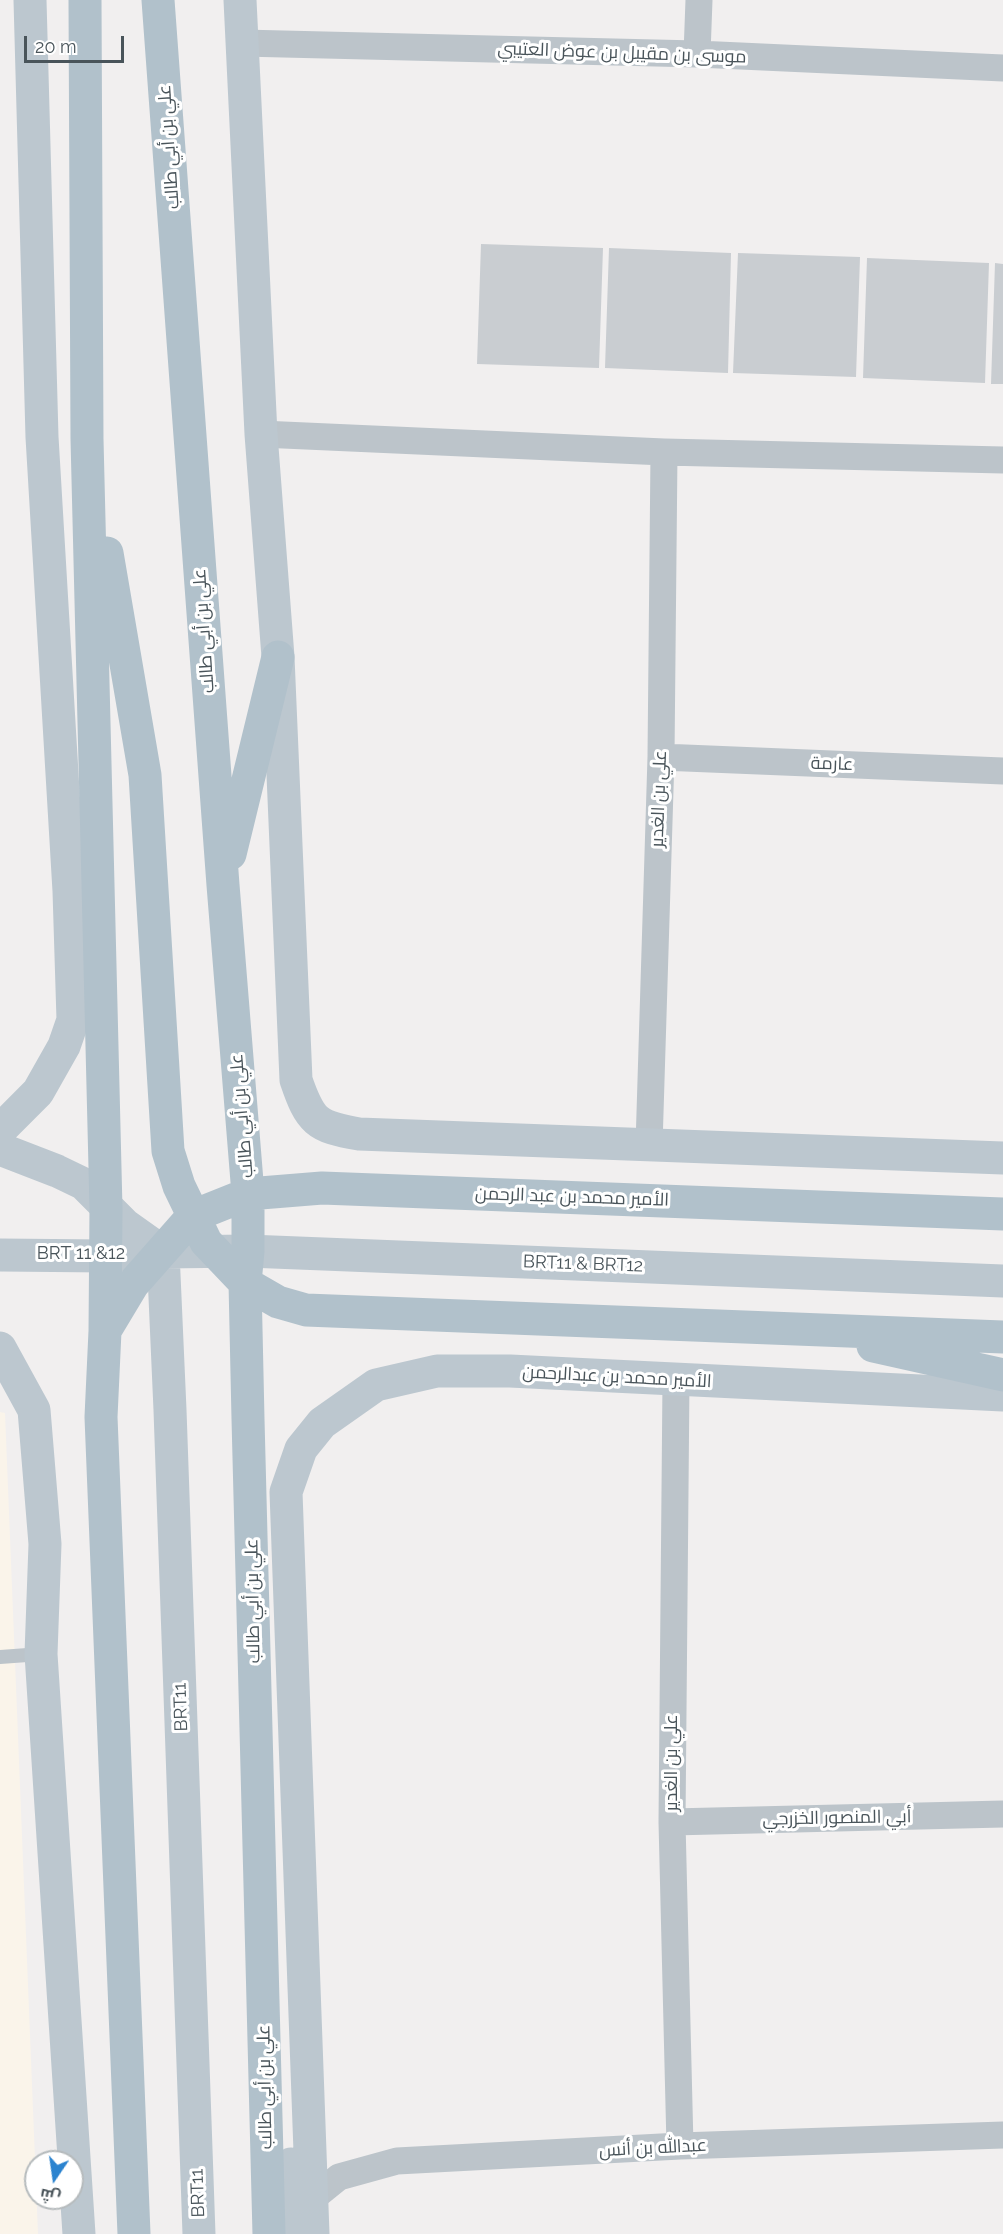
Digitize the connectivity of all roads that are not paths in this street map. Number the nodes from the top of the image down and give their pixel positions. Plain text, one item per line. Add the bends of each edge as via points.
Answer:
1 (30, 0) edge
2 (85, 0) edge
3 (158, 0) edge
4 (240, 0) edge
5 (699, 0) edge
6 (242, 44) junction
7 (697, 54) junction
8 (1003, 68) edge
9 (261, 434) junction
10 (87, 439) junction
11 (664, 452) junction
12 (1003, 460) edge
13 (278, 657) junction
14 (661, 757) junction
15 (1003, 771) edge
16 (223, 885) junction
17 (0, 1131) edge
18 (649, 1145) junction
19 (0, 1149) edge
20 (1003, 1158) edge
21 (248, 1194) junction
22 (106, 1208) junction
23 (1003, 1214) edge
24 (193, 1216) junction
25 (163, 1252) junction
26 (215, 1252) junction
27 (0, 1255) edge
28 (106, 1256) junction
29 (247, 1267) junction
30 (1003, 1281) edge
31 (798, 1329) junction
32 (105, 1331) junction
33 (1003, 1337) edge
34 (0, 1348) edge
35 (1003, 1374) edge
36 (676, 1380) junction
37 (1003, 1395) edge
38 (286, 1492) joint
39 (41, 1654) junction
40 (0, 1657) edge
41 (1003, 1814) edge
42 (672, 1822) junction
43 (302, 1927) junction
44 (1003, 2135) edge
45 (680, 2146) junction
46 (313, 2198) junction
47 (79, 2234) edge
48 (134, 2234) edge
49 (199, 2234) edge
50 (269, 2234) edge
51 (289, 2234) edge
52 (314, 2234) edge

1 - 17 street via 42,437 74,1020 38,1092
2 - 10 main road
3 - 16 main road, علي بن أبي طالب
4 - 6 street
5 - 7 street
6 - 7 street, موسى بن مقيبل بن عوض العتيبي
6 - 9 street
7 - 8 street, موسى بن مقيبل بن عوض العتيبي
9 - 11 street
9 - 13 street
10 - 22 main road
10 - 24 main road via 145,775 168,1151
11 - 12 street
11 - 14 street, علي بن الغدير
13 - 16 main road
13 - 18 street via 296,1080 312,1118 359,1134
14 - 15 street, عارمة
14 - 18 street, علي بن الغدير
16 - 21 main road, علي بن أبي طالب
18 - 20 street
19 - 22 street via 84,1184
21 - 23 main road, الأمير محمد بن عبد الرحمن via 322,1188
21 - 24 main road, الأمير محمد بن عبد الرحمن
21 - 29 main road, علي بن أبي طالب
22 - 25 street
22 - 28 main road
24 - 25 main road, الأمير محمد بن عبد الرحمن
24 - 26 main road
25 - 26 street
25 - 28 street, BRT 11 &12
25 - 29 street
25 - 32 main road, الأمير محمد بن عبد الرحمن via 133,1284
25 - 49 street, BRT11
26 - 29 main road
27 - 28 street, BRT 11 &12
28 - 32 main road
29 - 30 street, BRT11 & BRT12
29 - 31 main road via 278,1302 306,1310
29 - 50 main road, علي بن أبي طالب
31 - 33 main road
31 - 35 main road
32 - 48 main road via 101,1417
34 - 39 street via 34,1410 45,1544
36 - 37 street, الأمير محمد بن عبدالرحمن
36 - 38 street, الأمير محمد بن عبدالرحمن via 437,1371 376,1385 322,1423 301,1449
36 - 42 street, علي بن الغدير
38 - 43 street, علي بن أبي طالب
39 - 40 lane
39 - 47 street
41 - 42 street, أبي المنصور الخزرجي
42 - 45 street, علي بن الغدير
43 - 46 street, علي بن أبي طالب
43 - 51 street
44 - 45 street, عبدالله بن أنس
45 - 46 street, عبدالله بن أنس via 397,2161 339,2176
46 - 52 street, علي بن أبي طالب

